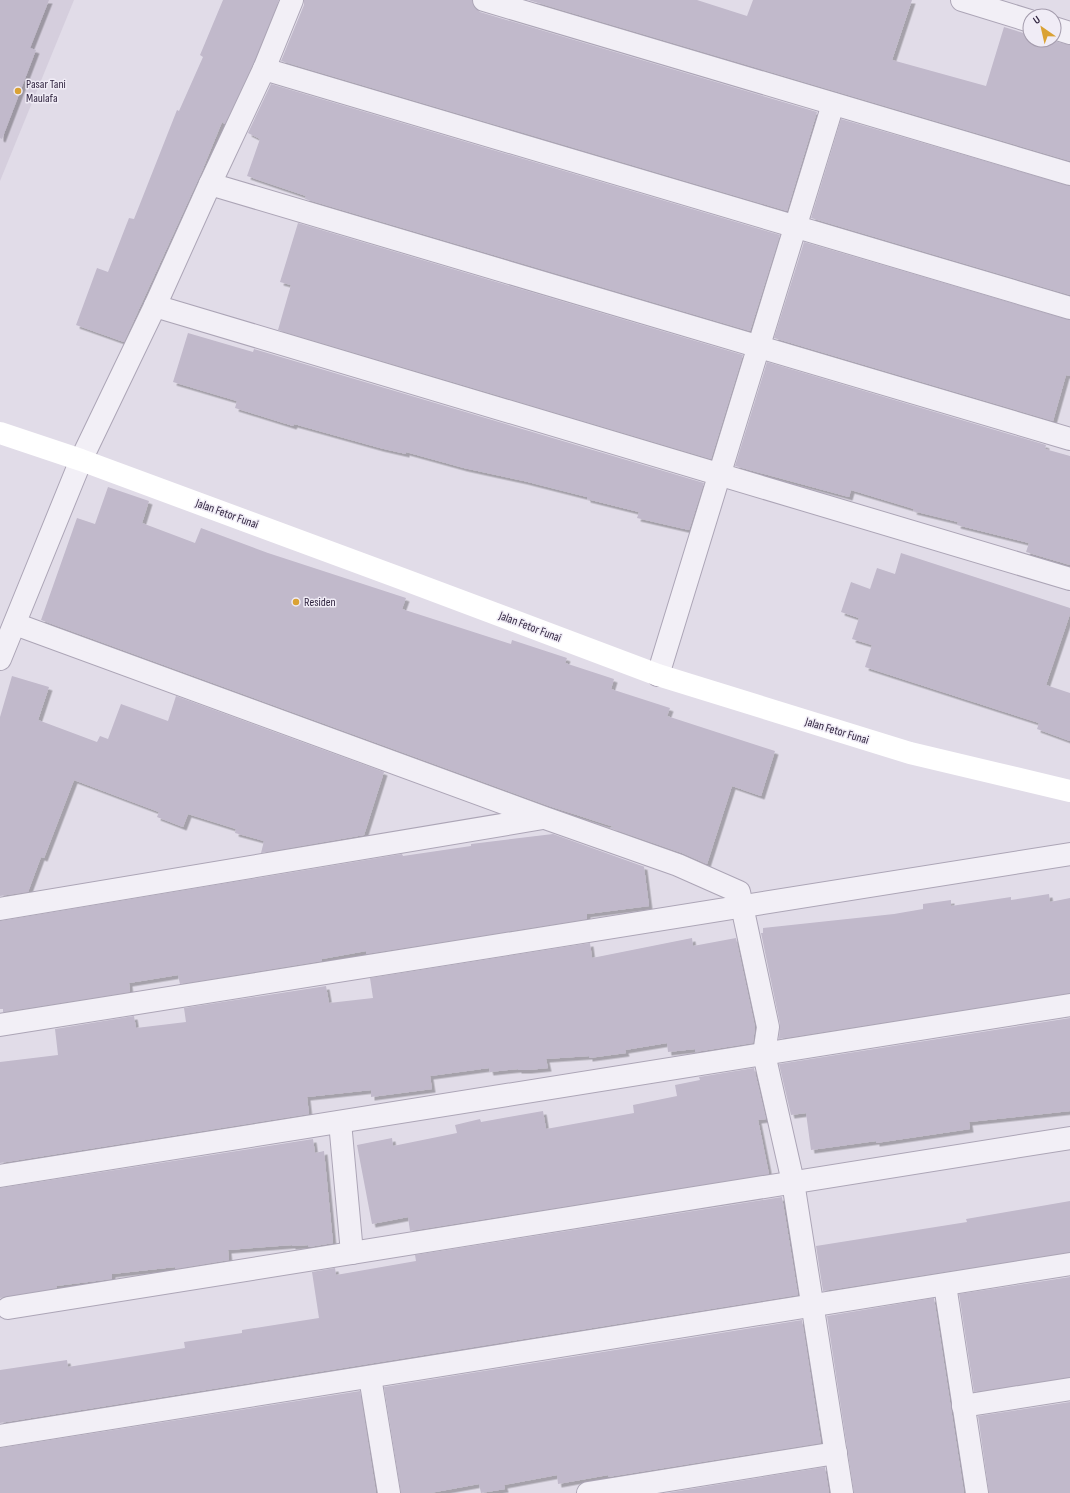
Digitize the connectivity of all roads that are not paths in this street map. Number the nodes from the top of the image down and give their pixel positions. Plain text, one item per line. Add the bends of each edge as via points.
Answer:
1 (292, 0) edge
2 (484, 0) edge
3 (962, 0) edge
4 (1022, 19) edge
5 (264, 69) junction
6 (833, 104) junction
7 (1070, 174) edge
8 (210, 184) junction
9 (795, 227) junction
10 (155, 306) junction
11 (1070, 308) edge
12 (759, 347) junction
13 (0, 433) edge
14 (1070, 439) edge
15 (81, 460) junction
16 (720, 475) junction
17 (1070, 579) edge
18 (15, 624) junction
19 (0, 659) edge
20 (658, 675) junction
21 (1070, 791) edge
22 (546, 818) junction
23 (1070, 854) edge
24 (742, 906) junction
25 (0, 909) edge
26 (1070, 1004) edge
27 (0, 1025) edge
28 (764, 1054) junction
29 (340, 1122) junction
30 (1070, 1138) edge
31 (0, 1176) edge
32 (793, 1182) junction
33 (352, 1253) junction
34 (1070, 1264) edge
35 (945, 1284) junction
36 (812, 1306) junction
37 (8, 1308) dead end
38 (370, 1377) junction
39 (1070, 1389) edge
40 (964, 1406) junction
41 (0, 1436) edge
42 (836, 1453) junction
43 (388, 1493) edge
44 (588, 1493) edge
45 (842, 1493) edge
46 (977, 1493) edge

1 - 5 street
2 - 6 street
3 - 4 street
5 - 8 street
5 - 9 street
6 - 7 street
6 - 9 street
8 - 10 street
8 - 12 street
9 - 11 street
9 - 12 street
10 - 15 street
10 - 16 street
12 - 14 street
12 - 16 street
13 - 15 street, Jalan Fetor Funai
15 - 18 street
15 - 20 street, Jalan Fetor Funai
16 - 17 street
16 - 20 street
18 - 19 street
18 - 22 street
20 - 21 street, Jalan Fetor Funai via 910,753
22 - 24 street via 716,881 739,892
22 - 25 street
23 - 24 street
24 - 27 street
24 - 28 street via 768,1027
26 - 28 street
28 - 29 street
28 - 32 street
29 - 31 street
29 - 33 street
30 - 32 street
32 - 33 street
32 - 36 street
33 - 37 street
34 - 35 street
35 - 36 street
35 - 40 street
36 - 38 street
36 - 42 street
38 - 41 street
38 - 43 street
39 - 40 street
40 - 46 street
42 - 44 street
42 - 45 street

